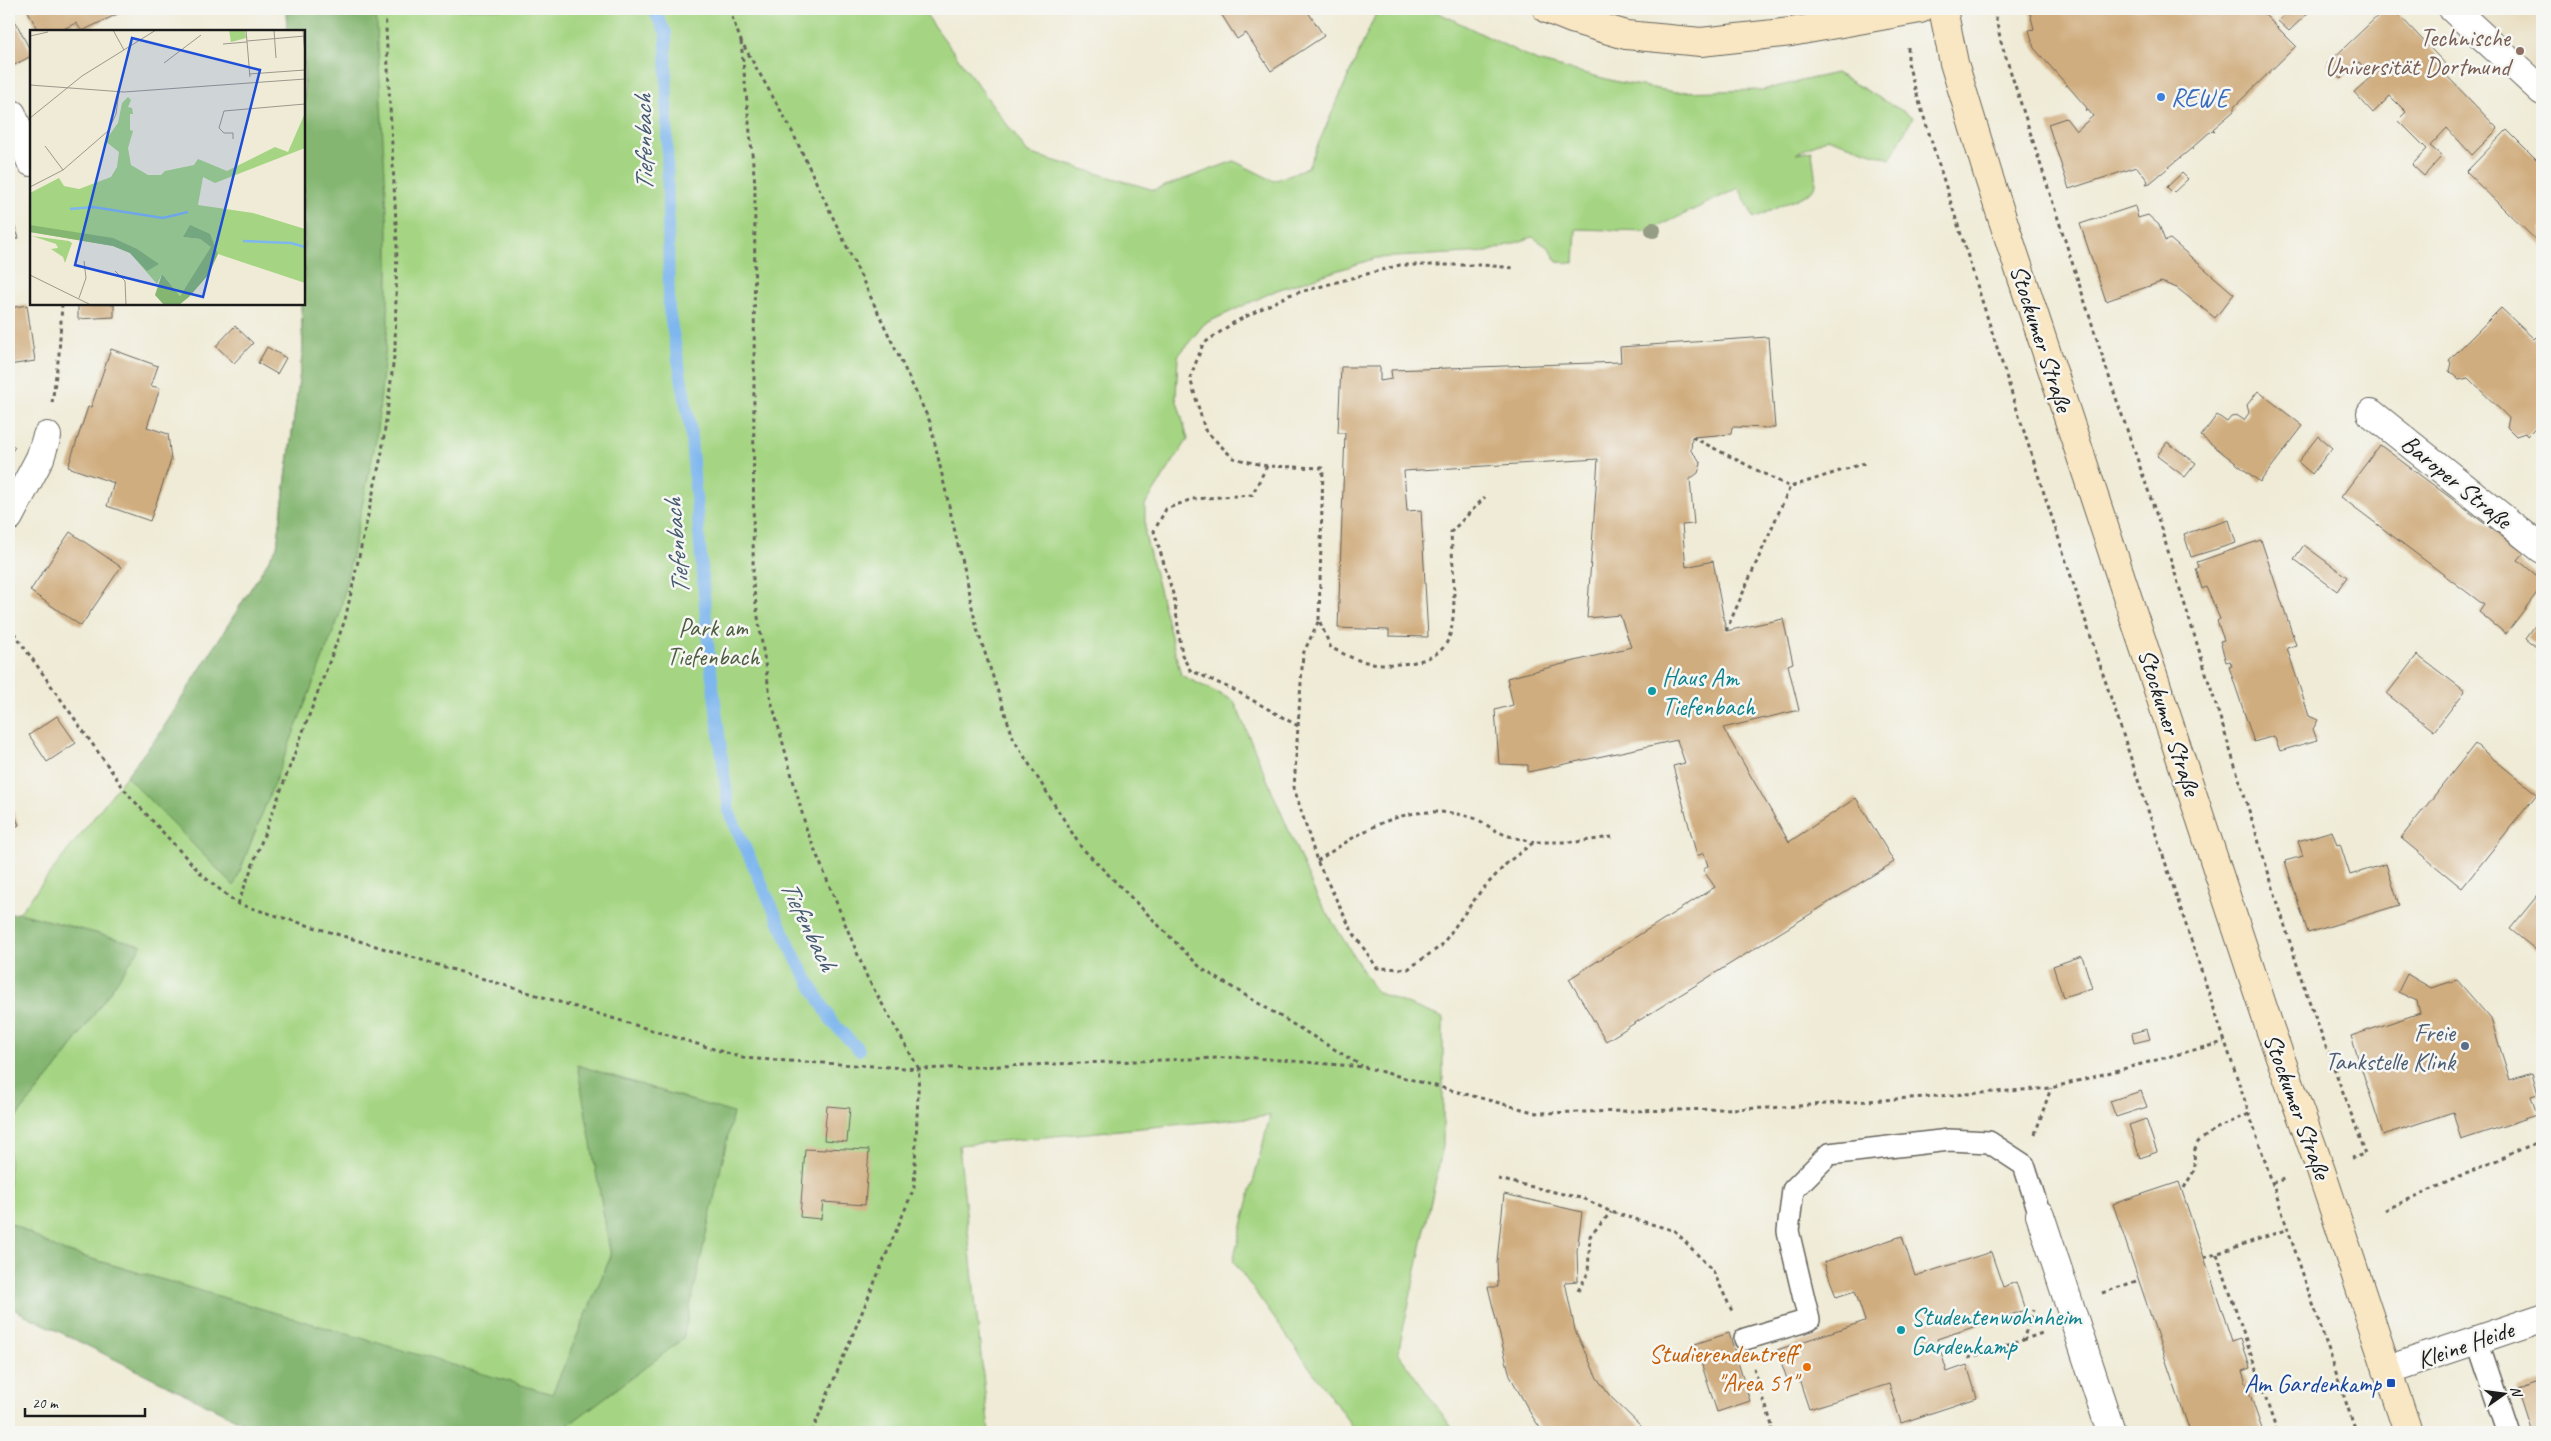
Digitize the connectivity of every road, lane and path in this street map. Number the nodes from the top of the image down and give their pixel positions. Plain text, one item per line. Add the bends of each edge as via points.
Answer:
1 (385, 9) edge
2 (729, 9) edge
3 (1547, 9) edge
4 (1920, 9) edge
5 (1943, 9) edge
6 (1994, 9) edge
7 (2453, 9) edge
8 (742, 41) junction
9 (1908, 63) dead end
10 (2542, 91) edge
11 (17, 111) edge
12 (30, 158) edge
13 (1515, 268) dead end
14 (62, 305) edge
15 (2371, 413) dead end
16 (48, 436) joint
17 (1692, 437) dead end
18 (1865, 463) dead end
19 (1267, 466) junction
20 (1790, 487) junction
21 (1485, 497) dead end
22 (9, 517) edge
23 (2542, 549) edge
24 (1319, 620) junction
25 (9, 626) edge
26 (1726, 631) dead end
27 (1298, 726) junction
28 (1612, 837) dead end
29 (1534, 842) junction
30 (1317, 861) junction
31 (238, 904) junction
32 (2224, 1042) junction
33 (1364, 1067) junction
34 (919, 1069) junction
35 (2051, 1088) junction
36 (2249, 1114) junction
37 (2542, 1140) edge
38 (2366, 1154) dead end
39 (2024, 1165) junction
40 (1498, 1180) dead end
41 (2184, 1188) dead end
42 (2385, 1210) dead end
43 (1611, 1212) junction
44 (2040, 1215) joint
45 (2288, 1228) junction
46 (2217, 1254) junction
47 (2204, 1258) dead end
48 (1578, 1291) dead end
49 (2033, 1311) dead end
50 (2542, 1318) edge
51 (2040, 1334) dead end
52 (1745, 1339) junction
53 (2022, 1340) junction
54 (2477, 1340) junction
55 (1968, 1358) dead end
56 (2387, 1370) junction
57 (1774, 1431) edge
58 (812, 1432) edge
59 (1763, 1432) edge
60 (2111, 1432) edge
61 (2277, 1432) edge
62 (2356, 1432) edge
63 (2408, 1432) edge
64 (2508, 1432) edge

1 - 31 path via 397,243 394,348 382,452 345,620
2 - 8 path
3 - 4 main road via 1626,34 1701,42 1791,32
5 - 56 main road, Stockumer Straße via 1954,63 1989,178 2270,1029
6 - 38 path via 2001,42 2159,522 2304,987
7 - 10 street
8 - 33 path via 790,126 930,422 977,629 1014,740 1081,846 1202,969
8 - 34 path via 754,184 753,584 770,696 807,830 867,977
9 - 32 path via 2019,420
11 - 12 street
13 - 19 path via 1400,265 1289,295 1233,323 1202,344 1190,378 1205,430 1233,458
14 - 16 path
15 - 23 street, Baroper Straße
16 - 22 street
17 - 20 path
18 - 20 path
19 - 24 path via 1323,468
19 - 27 path via 1252,495 1192,498 1166,509 1154,531 1174,597 1182,655 1190,670 1238,692
20 - 26 path
21 - 24 path via 1451,532 1453,617 1446,643 1426,660 1399,664 1362,661 1331,648
24 - 27 path via 1303,654
25 - 31 path via 127,793 203,876
27 - 30 path via 1294,788
28 - 29 path via 1576,842
29 - 30 path via 1501,834 1472,817 1431,811 1391,817
29 - 30 path via 1508,862 1480,892 1441,946 1408,969 1376,968 1352,931
31 - 34 path via 743,1058
32 - 35 path
32 - 36 path
33 - 34 path via 1244,1057
33 - 35 path via 1537,1113 1769,1108
34 - 58 path via 914,1188
35 - 39 path
36 - 41 path via 2215,1128 2198,1142 2194,1152 2195,1168
36 - 45 path
37 - 42 path
39 - 44 lane
39 - 52 lane via 1989,1142 1949,1140 1829,1154 1793,1190 1788,1231 1809,1320
40 - 43 path via 1585,1199
43 - 48 path via 1590,1236 1588,1273
43 - 52 path via 1675,1231 1713,1271
44 - 60 street
45 - 46 path
45 - 62 path
46 - 47 path
46 - 61 path
49 - 53 path
50 - 54 street, Kleine Heide
51 - 53 path
52 - 57 path
53 - 55 path
54 - 56 street, Kleine Heide
54 - 64 lane
56 - 63 main road, Stockumer Straße
57 - 59 path

